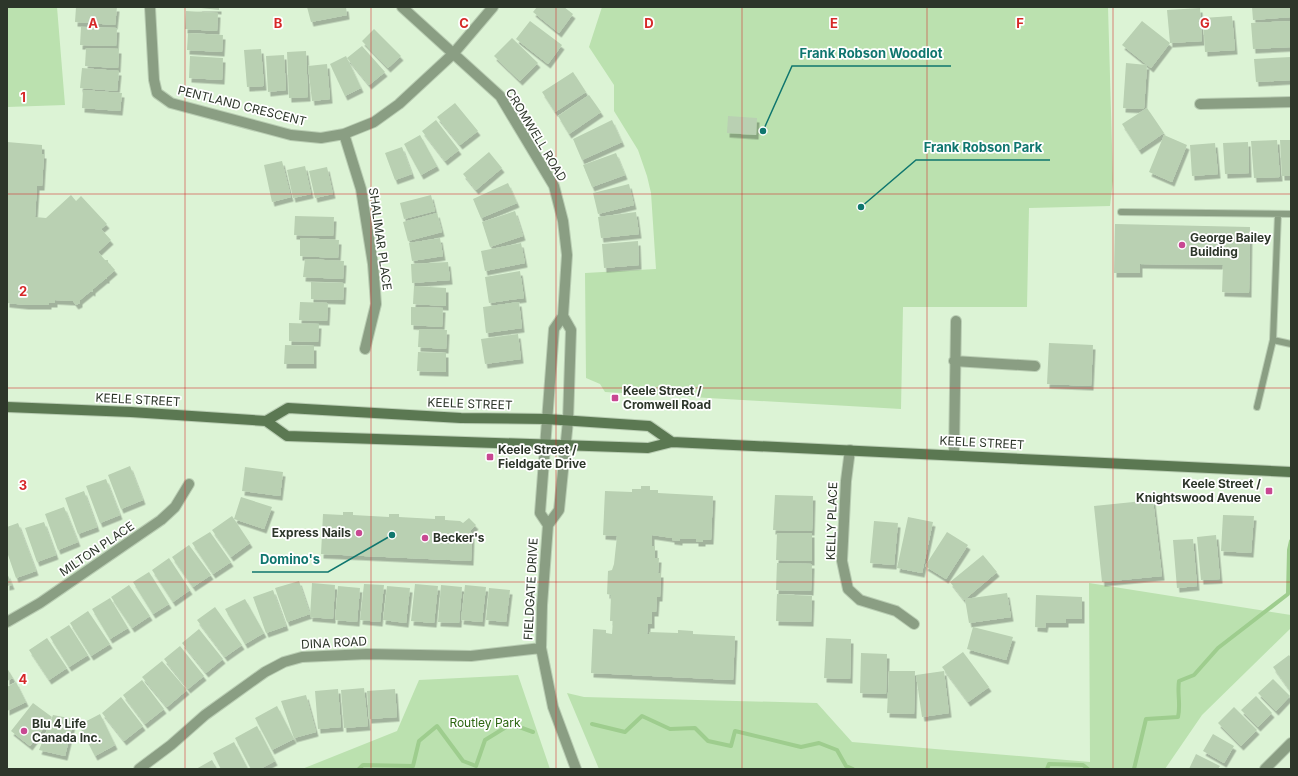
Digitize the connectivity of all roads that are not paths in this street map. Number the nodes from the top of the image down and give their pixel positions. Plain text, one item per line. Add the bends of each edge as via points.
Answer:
1 (150, 7) edge
2 (402, 7) edge
3 (493, 7) edge
4 (453, 54) junction
5 (1291, 102) edge
6 (1200, 104) dead end
7 (344, 134) junction
8 (1121, 212) dead end
9 (1278, 214) junction
10 (1291, 214) edge
11 (564, 316) junction
12 (956, 321) dead end
13 (1273, 340) junction
14 (1291, 344) edge
15 (365, 349) dead end
16 (954, 361) junction
17 (1035, 366) dead end
18 (7, 407) edge
19 (1257, 407) dead end
20 (546, 419) junction
21 (266, 421) junction
22 (568, 421) junction
23 (672, 442) junction
24 (544, 445) junction
25 (566, 446) junction
26 (850, 450) junction
27 (954, 454) junction
28 (1291, 472) edge
29 (189, 484) dead end
30 (548, 526) junction
31 (7, 622) edge
32 (914, 624) dead end
33 (541, 648) junction
34 (1291, 743) edge
35 (140, 769) edge
36 (576, 769) edge
37 (1265, 769) edge

1 - 7 street, PENTLAND CRESCENT via 155,86 157,93 171,103 291,135 321,138
2 - 4 street, CROMWELL ROAD
3 - 4 street, PENTLAND CRESCENT
4 - 7 street, PENTLAND CRESCENT via 393,109 374,122
4 - 11 street, CROMWELL ROAD via 500,96 554,186 563,221 567,255
5 - 6 street
7 - 15 street, SHALIMAR PLACE via 361,189 373,264 376,304
8 - 9 lane
9 - 10 lane
9 - 13 lane
11 - 20 street, CROMWELL ROAD via 554,329
11 - 22 street, CROMWELL ROAD via 571,330
12 - 16 street
13 - 14 lane
13 - 19 lane
16 - 17 street
16 - 27 street
18 - 21 main road, KEELE STREET
20 - 21 main road, KEELE STREET via 461,418 288,408
20 - 22 main road, KEELE STREET
20 - 24 street, FIELDGATE DRIVE
21 - 24 main road, KEELE STREET via 287,436
22 - 23 main road, KEELE STREET via 649,426
22 - 25 street, FIELDGATE DRIVE
23 - 25 main road, KEELE STREET via 648,448
23 - 26 main road, KEELE STREET
24 - 25 main road, KEELE STREET
24 - 30 street, FIELDGATE DRIVE via 540,513
25 - 30 street, FIELDGATE DRIVE via 559,510
26 - 27 main road, KEELE STREET
26 - 32 street, KELLY PLACE via 842,560 848,589 860,600 896,611
27 - 28 main road, KEELE STREET
29 - 31 street, MILTON PLACE via 175,507 161,520 40,603
30 - 33 street, FIELDGATE DRIVE
33 - 35 street, DINA ROAD via 471,656 367,654 302,657 284,662 259,676 205,715
33 - 36 street, FIELDGATE DRIVE via 553,707
34 - 37 street

